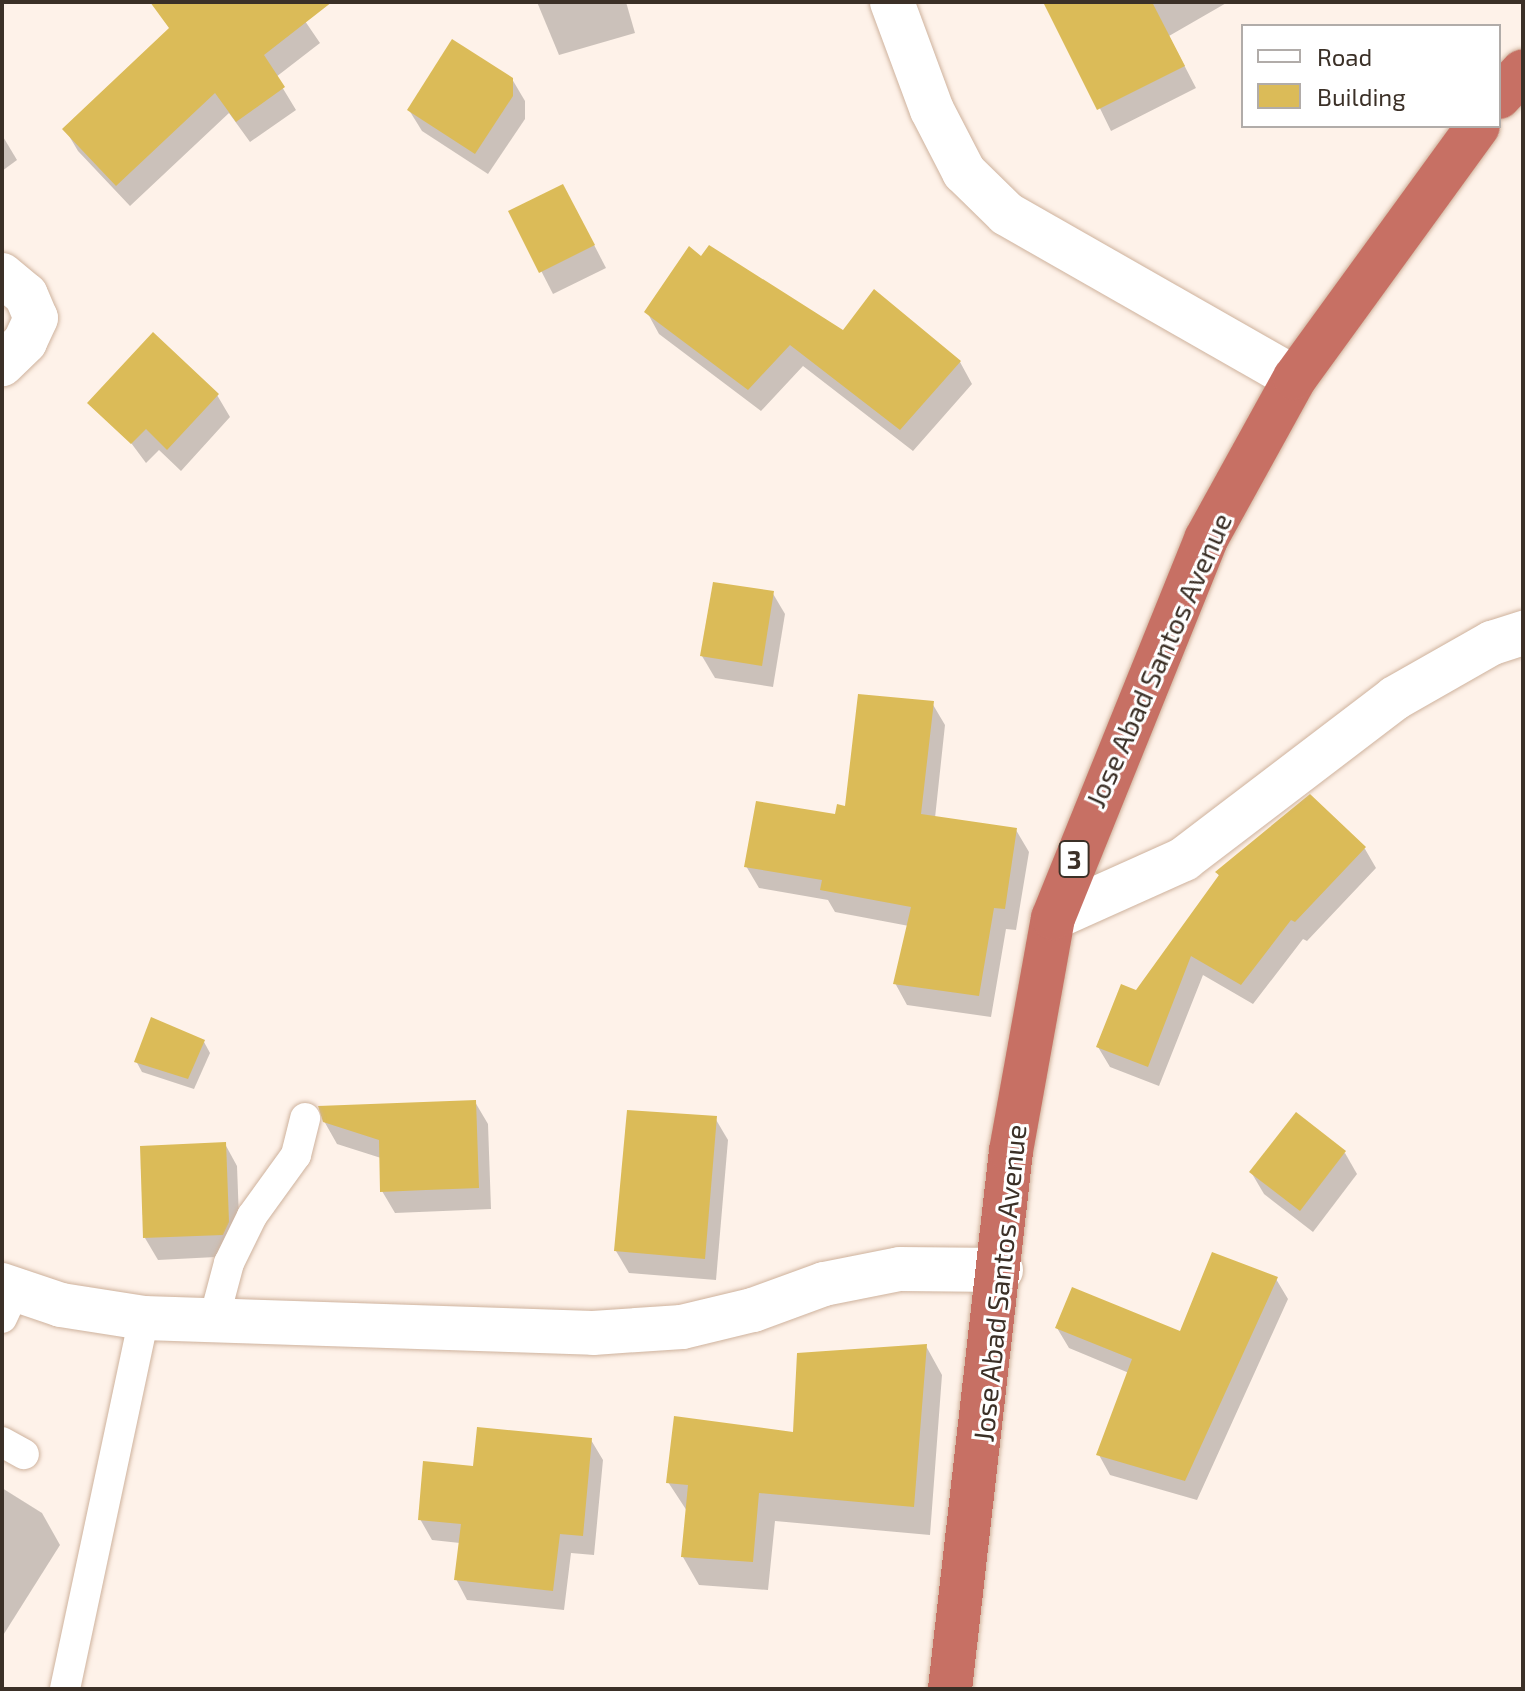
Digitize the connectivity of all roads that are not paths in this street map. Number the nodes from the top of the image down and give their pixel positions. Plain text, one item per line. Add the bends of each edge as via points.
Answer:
1 (892, 2) edge
2 (1523, 71) edge
3 (1501, 95) edge
4 (1477, 128) edge
5 (2, 275) edge
6 (2, 364) edge
7 (1295, 378) junction
8 (1523, 633) edge
9 (1053, 918) junction
10 (305, 1118) dead end
11 (1001, 1270) junction
12 (6, 1298) edge
13 (144, 1318) junction
14 (213, 1323) junction
15 (65, 1689) edge
16 (950, 1689) edge

1 - 7 street via 932,110 964,172 1007,214
2 - 3 highway
4 - 7 highway, Jose Abad Santos Avenue / 3
5 - 6 street via 26,295 36,318 25,342
7 - 9 highway, Jose Abad Santos Avenue / 3 via 1206,539
8 - 9 street via 1492,643 1395,698 1184,859
9 - 11 highway, Jose Abad Santos Avenue / 3 via 1011,1151
10 - 14 lane via 296,1155 252,1216 229,1263
11 - 14 street via 900,1269 824,1284 753,1310 682,1327 593,1333
11 - 16 highway, Jose Abad Santos Avenue / 3
12 - 13 street
13 - 14 street
13 - 15 lane

